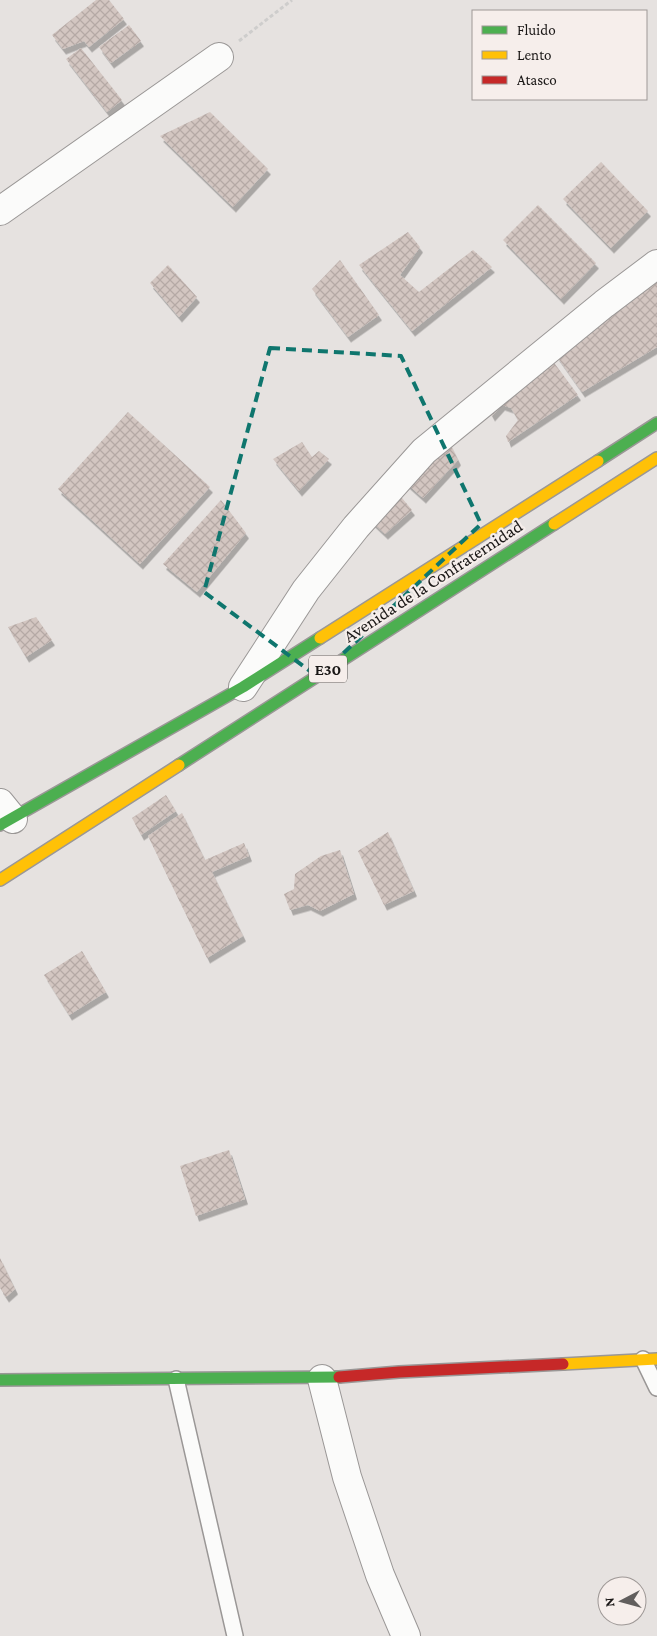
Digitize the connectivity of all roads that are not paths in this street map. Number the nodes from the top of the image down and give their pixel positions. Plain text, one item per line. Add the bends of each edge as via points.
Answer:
1 (219, 57) road end
2 (0, 211) edge
3 (657, 264) edge
4 (657, 423) edge
5 (657, 458) edge
6 (243, 687) junction
7 (4, 816) edge
8 (0, 880) edge
9 (650, 1359) edge
10 (322, 1379) junction
11 (0, 1380) edge
12 (176, 1380) junction
13 (657, 1388) edge
14 (235, 1636) edge
15 (406, 1636) edge

1 - 2 street
3 - 6 street via 424,451 356,527 306,590
4 - 6 main road, Avenida de la Confraternidad / E30
5 - 8 main road, Avenida de la Confraternidad / E30
6 - 7 main road, Avenida de la Confraternidad / E30
9 - 10 main road
9 - 13 lane
10 - 12 main road
10 - 15 street via 347,1477 380,1575
11 - 12 main road
12 - 14 lane

